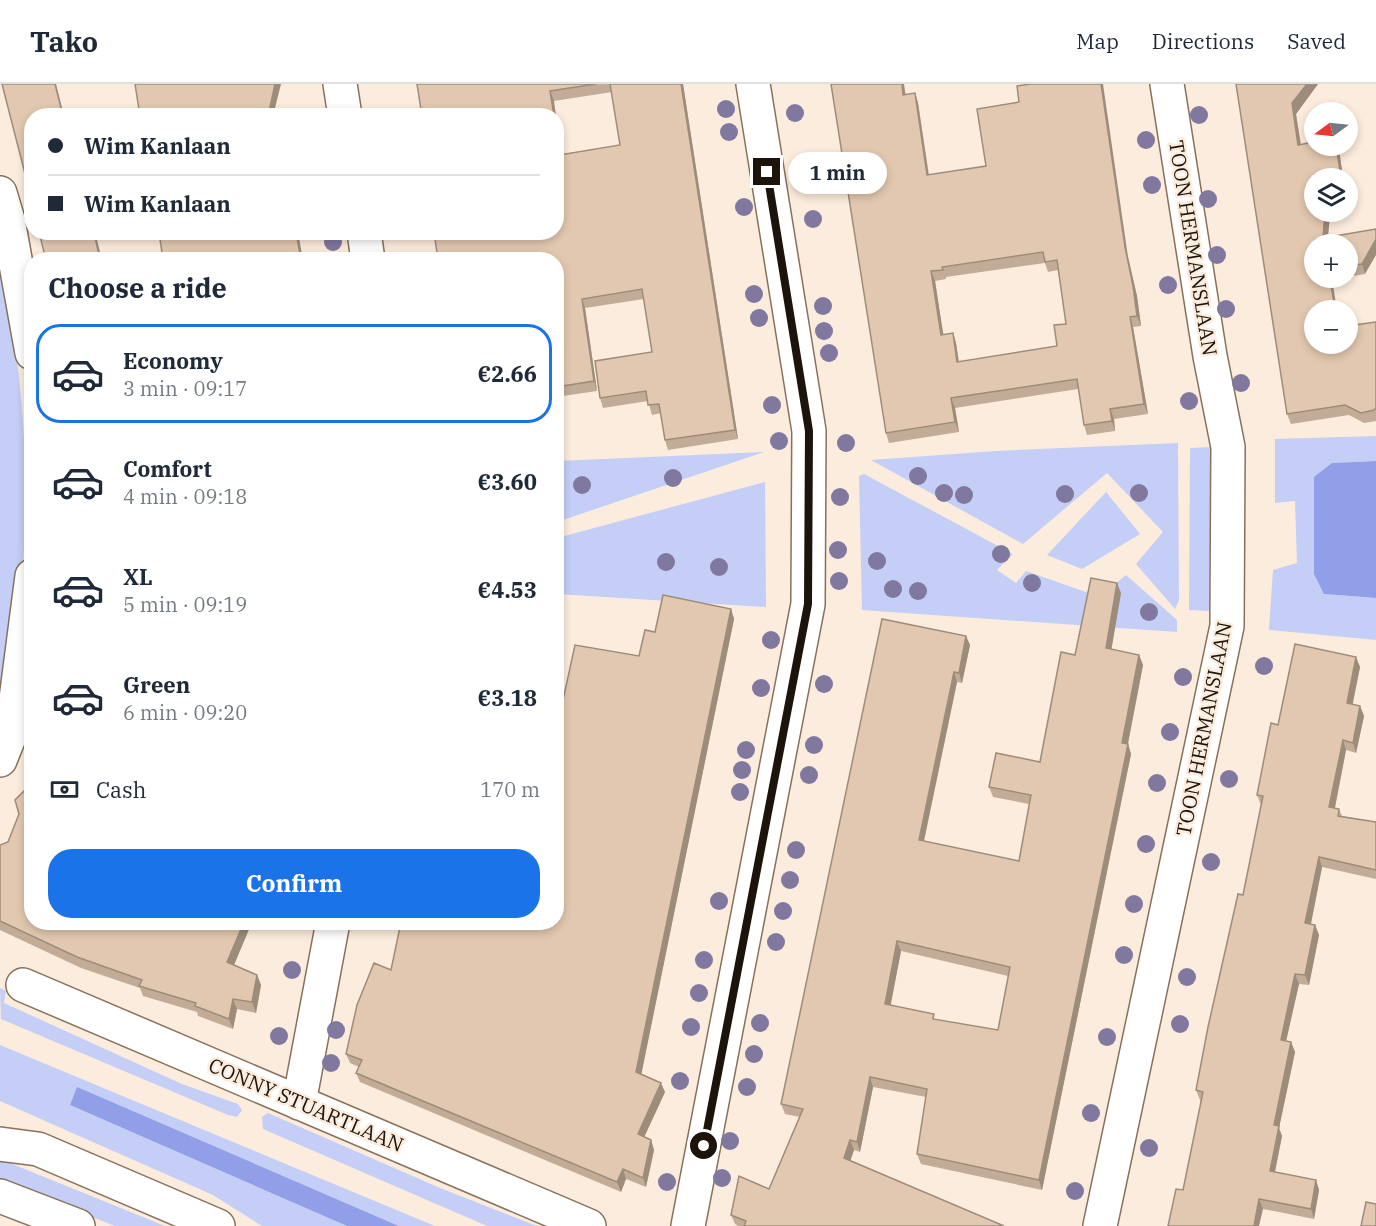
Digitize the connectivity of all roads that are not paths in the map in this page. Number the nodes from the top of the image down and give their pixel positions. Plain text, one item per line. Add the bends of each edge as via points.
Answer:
1 (340, 84) edge
2 (753, 84) edge
3 (1167, 84) edge
4 (344, 108) edge
5 (0, 193) edge
6 (24, 309) edge
7 (24, 638) edge
8 (0, 760) edge
9 (331, 930) edge
10 (23, 985) dead end
11 (299, 1103) junction
12 (0, 1120) edge
13 (0, 1144) edge
14 (38, 1149) junction
15 (0, 1196) edge
16 (78, 1226) edge
17 (218, 1226) edge
18 (589, 1226) edge
19 (688, 1226) edge
20 (1100, 1226) edge

1 - 4 street
2 - 19 street via 809,431 808,604
3 - 20 street, TOON HERMANSLAAN via 1228,447 1227,626
5 - 6 street
7 - 8 street via 12,730
9 - 11 street
10 - 11 street, CONNY STUARTLAAN
11 - 18 street, CONNY STUARTLAAN
12 - 14 street
13 - 14 street
14 - 17 street
15 - 16 street

